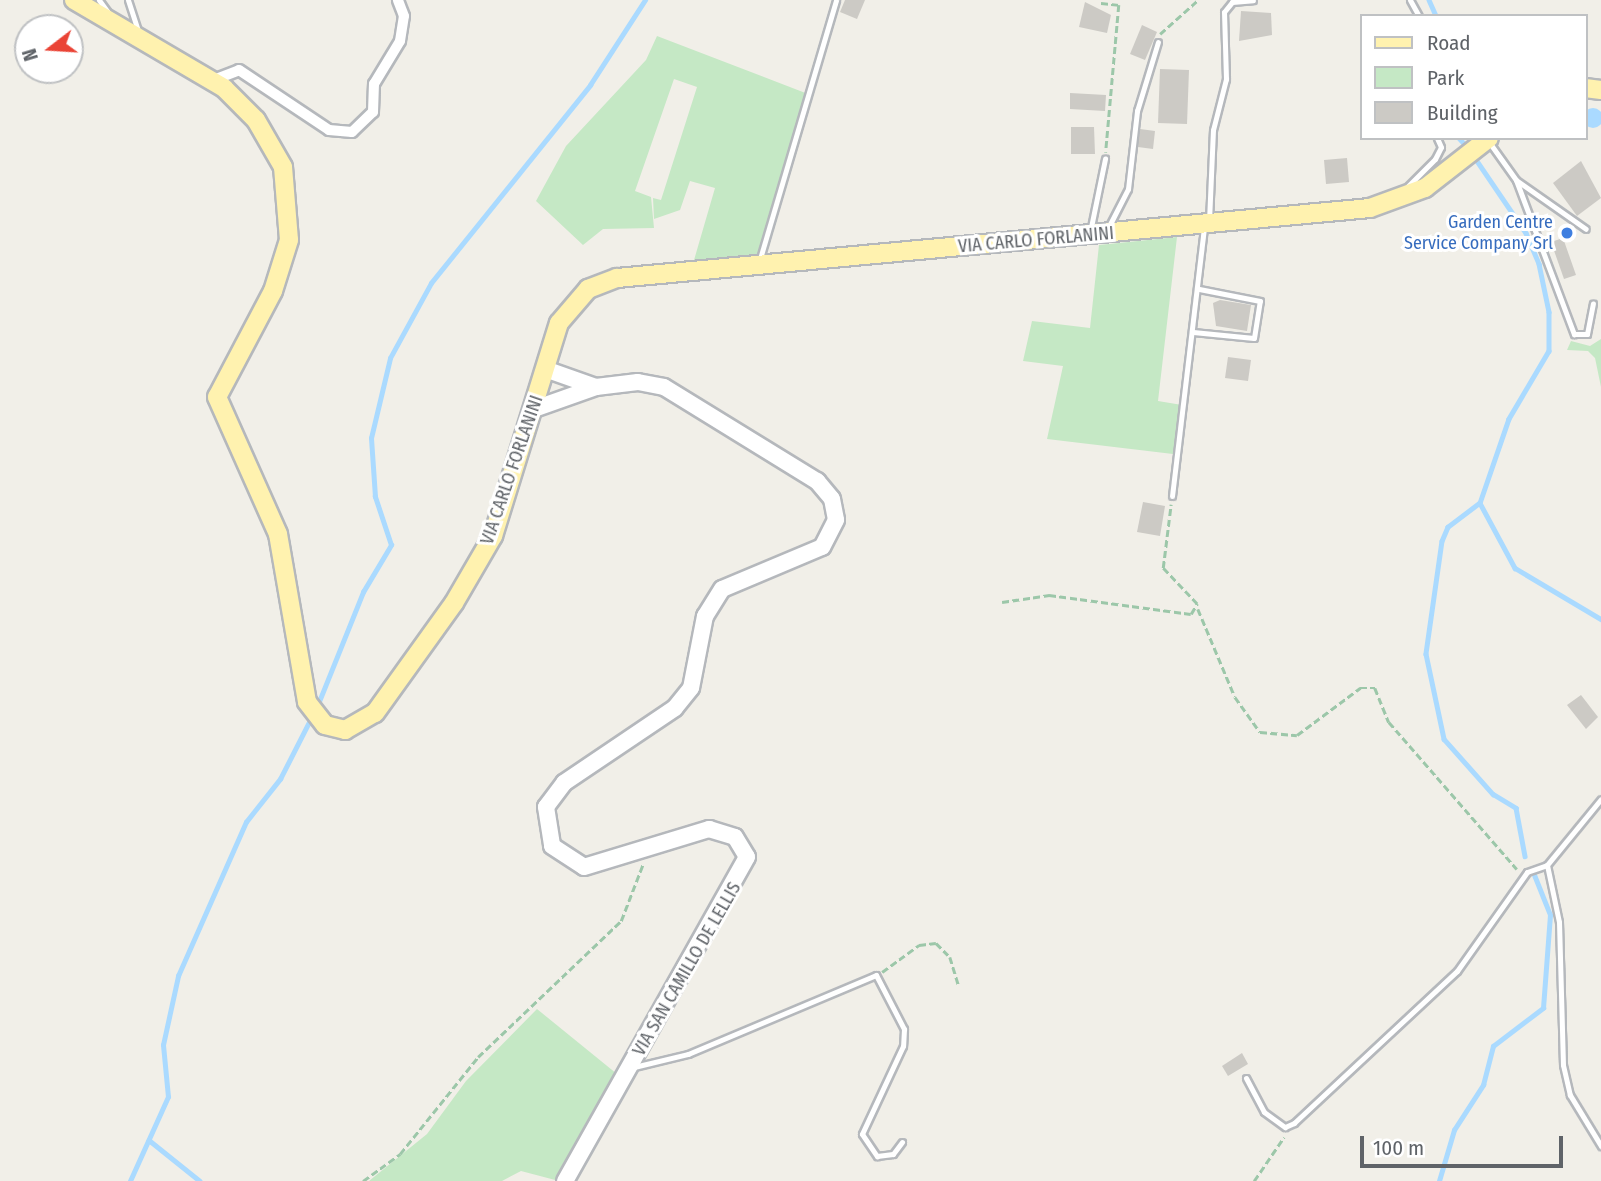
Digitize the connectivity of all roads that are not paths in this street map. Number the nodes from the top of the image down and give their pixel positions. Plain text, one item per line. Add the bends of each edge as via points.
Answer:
1 (74, 0) edge
2 (99, 0) edge
3 (128, 0) edge
4 (398, 0) edge
5 (836, 0) edge
6 (1253, 0) edge
7 (115, 27) junction
8 (140, 41) junction
9 (1158, 42) road end
10 (211, 81) junction
11 (1438, 140) edge
12 (1485, 141) edge
13 (1105, 159) road end
14 (1516, 180) junction
15 (1398, 199) junction
16 (1206, 224) junction
17 (1586, 229) dead end
18 (1097, 234) junction
19 (758, 265) junction
20 (1199, 289) junction
21 (1593, 304) dead end
22 (1193, 332) junction
23 (545, 369) junction
24 (596, 387) junction
25 (534, 409) junction
26 (1172, 496) road end
27 (1601, 799) edge
28 (1547, 865) junction
29 (631, 1068) junction
30 (1246, 1078) dead end
31 (902, 1142) dead end
32 (1601, 1146) edge
33 (565, 1181) edge

1 - 7 main road, VIA CARLO FORLANINI
2 - 7 lane
3 - 8 lane
4 - 10 street via 404,16 400,41 374,84 373,112 352,132 329,130 239,71
5 - 19 lane
6 - 16 lane via 1232,2 1224,12 1226,79 1213,130
7 - 8 main road, VIA CARLO FORLANINI
8 - 10 main road, VIA CARLO FORLANINI
9 - 18 lane via 1138,111 1128,188
10 - 25 main road, VIA CARLO FORLANINI via 256,120 284,167 289,240 273,291 217,397 278,534 307,702 325,725 345,730 369,720 454,603 493,536
11 - 15 lane via 1441,148 1435,159
12 - 14 lane
12 - 15 main road, VIA CARLO FORLANINI via 1425,188
13 - 18 lane
14 - 17 lane
14 - 21 lane via 1574,334 1587,334
15 - 16 main road, VIA CARLO FORLANINI via 1351,211
16 - 18 main road, VIA CARLO FORLANINI
16 - 20 lane
18 - 19 main road, VIA CARLO FORLANINI
19 - 23 main road, VIA CARLO FORLANINI via 617,278 588,289 559,323
20 - 22 lane
20 - 22 lane via 1260,301 1254,338
22 - 26 lane
23 - 24 main road, VIA SAN CAMILLO DE LELLIS
23 - 25 main road, VIA CARLO FORLANINI
24 - 25 main road, VIA SAN CAMILLO DE LELLIS
24 - 29 main road, VIA SAN CAMILLO DE LELLIS via 638,382 664,387 817,481 835,509 833,531 822,547 718,594 705,616 691,688 675,708 550,798 545,832 567,861 601,866 718,829 736,837 747,858
27 - 28 lane
28 - 30 lane via 1523,877 1457,971 1294,1123 1285,1127 1264,1112
28 - 32 lane via 1560,934 1563,1065 1577,1111
29 - 31 lane via 688,1054 876,975 904,1029 903,1046 862,1134 877,1156 892,1154
29 - 33 main road, VIA SAN CAMILLO DE LELLIS

